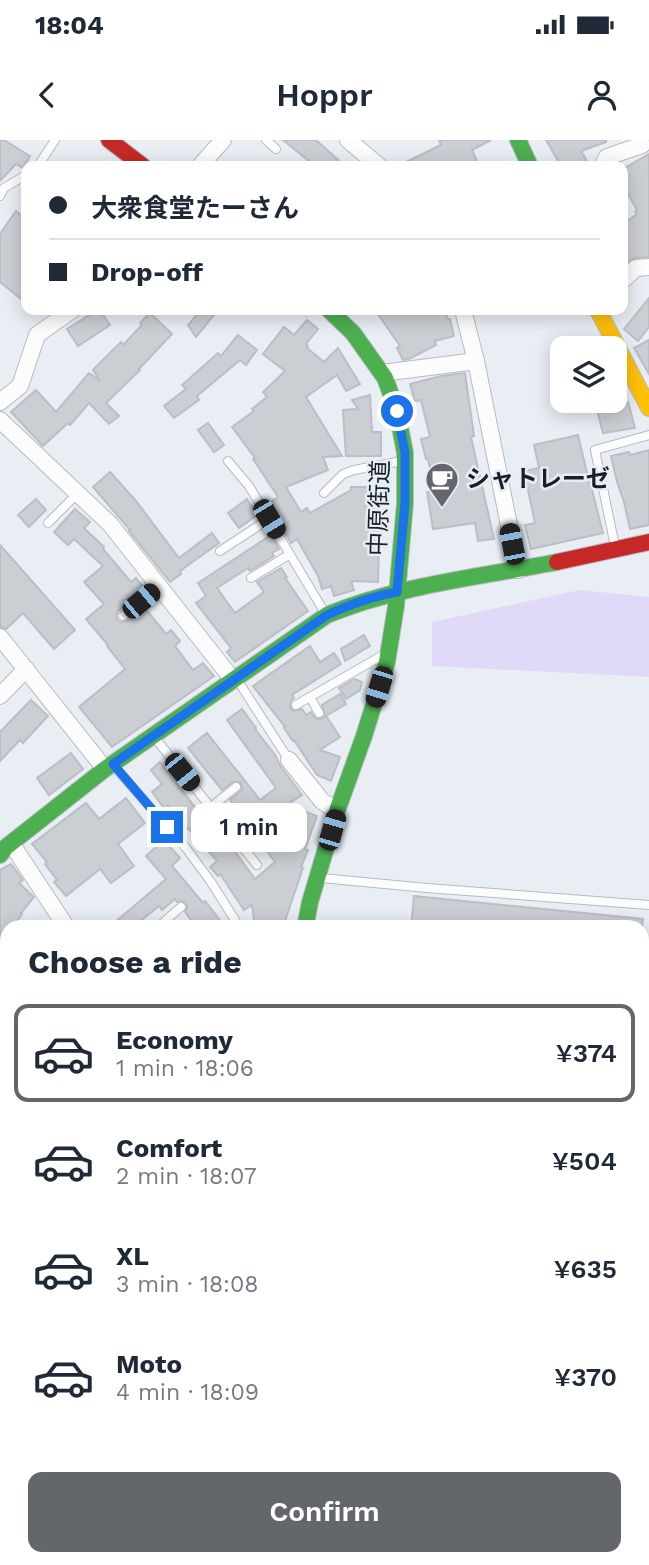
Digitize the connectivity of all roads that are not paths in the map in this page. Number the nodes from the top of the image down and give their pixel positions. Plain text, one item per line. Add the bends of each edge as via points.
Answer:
1 (55, 140) edge
2 (108, 140) edge
3 (223, 140) edge
4 (266, 140) edge
5 (348, 140) edge
6 (518, 140) edge
7 (632, 145) edge
8 (276, 149) dead end
9 (41, 161) edge
10 (136, 161) edge
11 (204, 161) edge
12 (373, 161) edge
13 (528, 161) edge
14 (605, 161) edge
15 (21, 178) edge
16 (0, 196) edge
17 (649, 267) edge
18 (628, 275) edge
19 (65, 315) edge
20 (334, 315) edge
21 (464, 315) edge
22 (601, 315) edge
23 (476, 361) junction
24 (382, 373) junction
25 (0, 402) edge
26 (649, 408) edge
27 (0, 420) edge
28 (649, 435) edge
29 (405, 460) junction
30 (228, 461) dead end
31 (78, 493) junction
32 (324, 493) dead end
33 (269, 519) junction
34 (48, 523) dead end
35 (649, 542) edge
36 (616, 550) junction
37 (220, 551) dead end
38 (290, 554) junction
39 (518, 570) junction
40 (251, 578) dead end
41 (159, 586) junction
42 (397, 592) junction
43 (327, 615) junction
44 (123, 616) dead end
45 (0, 637) edge
46 (388, 652) junction
47 (26, 669) junction
48 (235, 679) junction
49 (0, 696) edge
50 (310, 697) junction
51 (296, 705) dead end
52 (319, 713) dead end
53 (153, 736) junction
54 (109, 767) junction
55 (291, 770) joint
56 (236, 786) dead end
57 (211, 807) junction
58 (337, 811) junction
59 (258, 840) dead end
60 (4, 847) edge
61 (246, 850) junction
62 (257, 865) dead end
63 (317, 878) junction
64 (649, 905) edge
65 (181, 907) dead end
66 (61, 920) edge
67 (166, 920) edge
68 (235, 920) edge
69 (307, 920) edge

1 - 9 lane
2 - 10 street
3 - 11 street
4 - 8 lane
5 - 12 street
6 - 13 street
7 - 14 street
15 - 16 lane
17 - 18 street via 636,268
19 - 25 street via 37,335 20,386
20 - 24 street, 中原街道
21 - 23 street
22 - 26 street
23 - 24 street
23 - 39 street
24 - 29 street, 中原街道 via 397,411
27 - 31 street
28 - 36 lane via 595,450
29 - 32 lane via 343,474
29 - 42 street, 中原街道
30 - 33 lane
31 - 34 lane
31 - 41 street via 110,524
33 - 37 lane
33 - 38 lane
35 - 36 street
36 - 39 street
38 - 40 lane
38 - 43 lane
39 - 42 street
41 - 44 lane
41 - 48 street
42 - 43 street
42 - 46 street, 中原街道
43 - 48 street
45 - 47 street
46 - 50 lane
46 - 58 street, 中原街道
47 - 49 street
47 - 54 street
48 - 53 street
48 - 55 lane
50 - 51 lane
50 - 52 lane
53 - 54 street
53 - 57 lane
54 - 60 street
54 - 68 lane via 186,849
55 - 58 street
56 - 57 lane
57 - 61 lane
58 - 63 street, 中原街道
59 - 61 lane
60 - 66 street
61 - 62 lane
63 - 64 lane
63 - 69 street, 中原街道
65 - 67 lane

